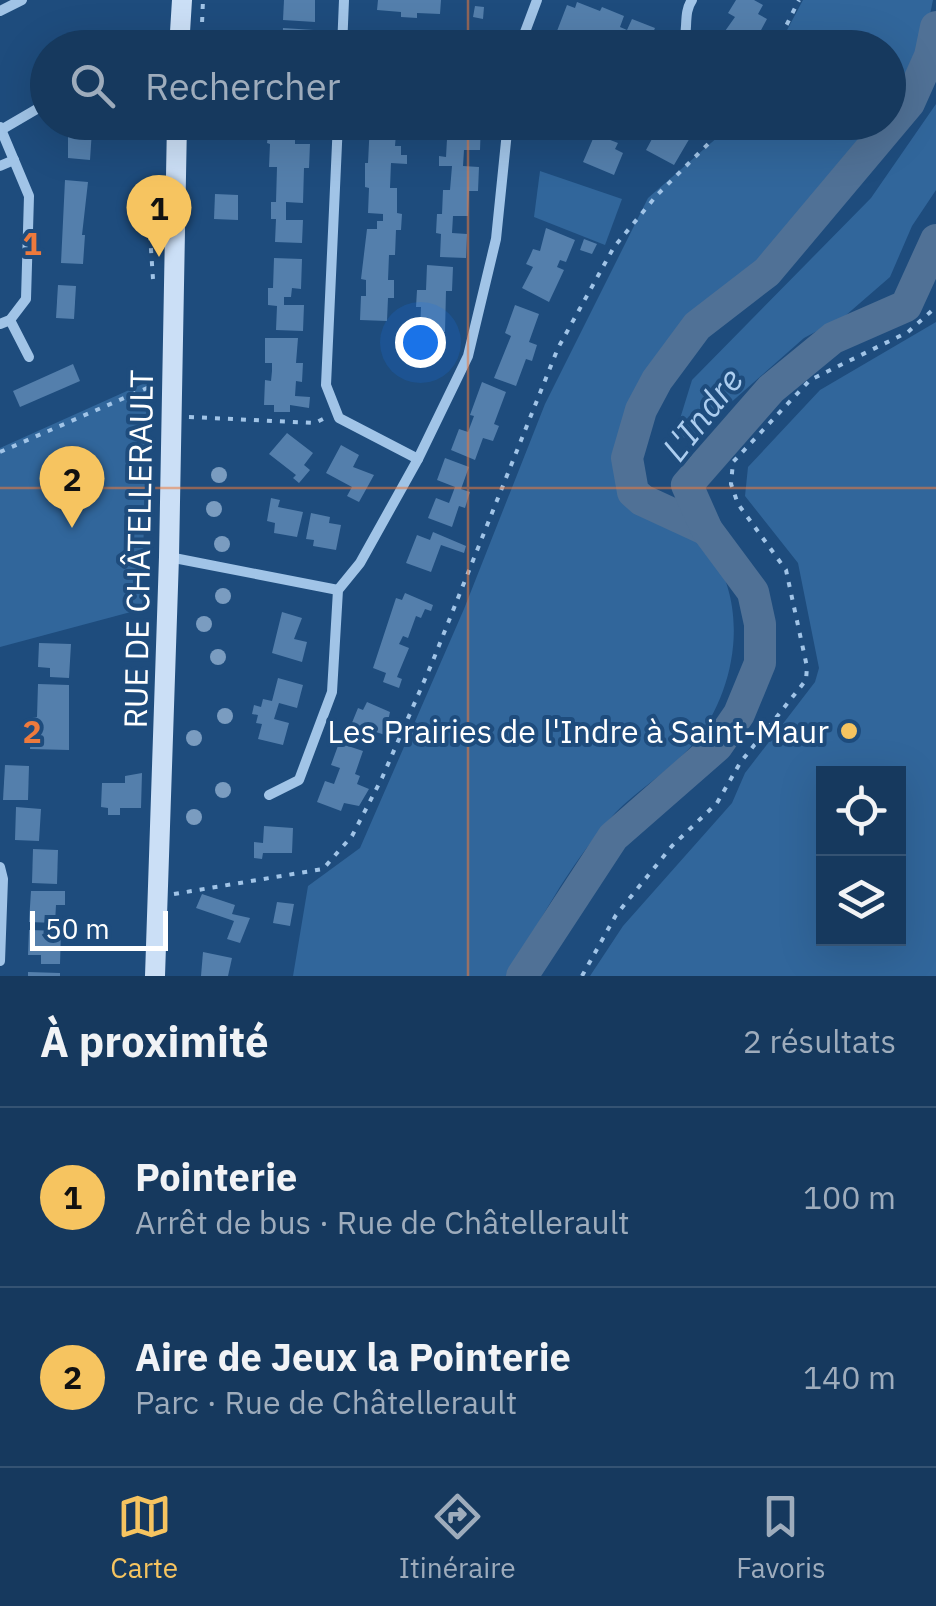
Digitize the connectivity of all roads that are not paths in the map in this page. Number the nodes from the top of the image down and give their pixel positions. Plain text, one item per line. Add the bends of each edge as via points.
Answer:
1 (22, 0) edge
2 (182, 0) edge
3 (344, 0) edge
4 (537, 0) edge
5 (671, 0) edge
6 (690, 2) edge
7 (0, 11) edge
8 (180, 30) edge
9 (343, 30) edge
10 (526, 30) edge
11 (686, 30) edge
12 (30, 112) edge
13 (1, 128) edge
14 (177, 140) edge
15 (337, 140) edge
16 (506, 140) edge
17 (14, 160) junction
18 (0, 166) edge
19 (5, 322) edge
20 (29, 357) dead end
21 (418, 459) junction
22 (169, 557) junction
23 (338, 590) junction
24 (269, 794) dead end
25 (0, 866) edge
26 (0, 961) edge
27 (155, 976) edge

1 - 7 street
2 - 8 main road
3 - 9 street
4 - 10 street
5 - 6 street
6 - 11 street
12 - 13 street
13 - 17 street
14 - 22 main road, RUE DE CHÂTELLERAULT
15 - 21 street via 326,385 340,418
16 - 21 street via 484,300 468,356
17 - 18 street
17 - 19 street via 29,196 26,299
19 - 20 street
21 - 23 street
22 - 23 street
22 - 27 main road, RUE DE CHÂTELLERAULT
23 - 24 street via 332,692 299,780
25 - 26 street

